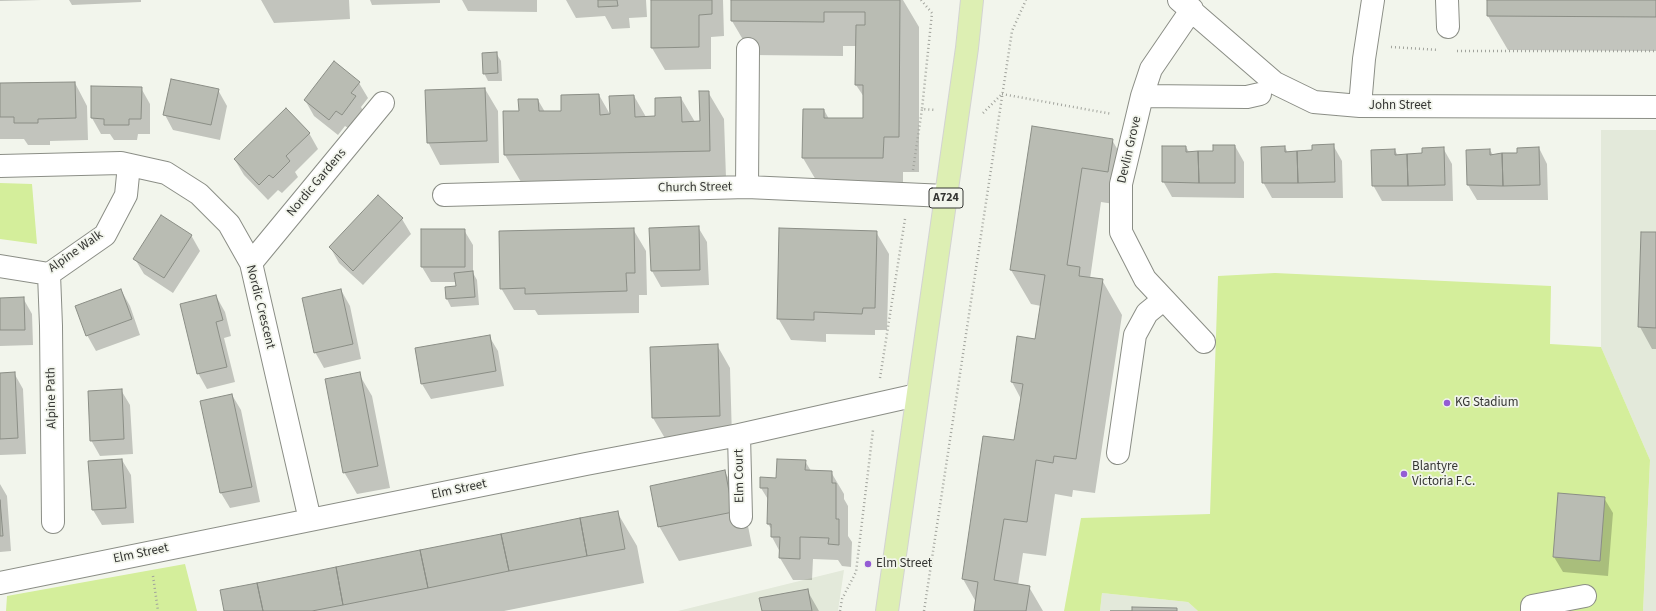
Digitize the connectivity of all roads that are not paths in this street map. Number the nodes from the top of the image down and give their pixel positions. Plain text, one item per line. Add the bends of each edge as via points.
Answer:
1 (972, 0) edge
2 (1373, 0) edge
3 (1447, 0) edge
4 (1185, 5) edge
5 (1448, 27) road end
6 (748, 49) dead end
7 (1260, 94) dead end
8 (1142, 96) junction
9 (383, 103) dead end
10 (1360, 106) junction
11 (1656, 107) edge
12 (130, 165) junction
13 (0, 166) edge
14 (747, 187) junction
15 (444, 195) dead end
16 (946, 196) junction
17 (251, 263) junction
18 (0, 266) edge
19 (49, 274) junction
20 (1163, 300) junction
21 (1204, 342) dead end
22 (917, 395) junction
23 (739, 436) junction
24 (1118, 453) dead end
25 (741, 516) dead end
26 (310, 520) junction
27 (53, 522) dead end
28 (0, 583) edge
29 (1585, 596) dead end
30 (887, 611) edge
31 (1532, 611) edge

1 - 16 main road, A724
2 - 10 street
3 - 5 street
4 - 8 street, Devlin Grove via 1151,69
4 - 10 street, John Street via 1275,83 1314,102
6 - 14 street
7 - 8 street via 1247,97
8 - 20 street, Devlin Grove via 1121,184 1121,232 1145,279
9 - 17 street, Nordic Gardens
10 - 11 street, John Street
12 - 13 street, Nordic Crescent via 121,163
12 - 17 street, Nordic Crescent via 166,173 199,194 229,224
12 - 19 street, Alpine Walk via 126,195 105,235
14 - 15 street, Church Street
14 - 16 street, Church Street
16 - 22 main road, A724
17 - 26 street, Nordic Crescent
18 - 19 street, Alpine Walk
19 - 27 street, Alpine Path
20 - 21 street, Devlin Grove
20 - 24 street via 1147,313 1135,335
22 - 23 street, Elm Street
22 - 30 main road, A724
23 - 25 street, Elm Court
23 - 26 street, Elm Street via 578,465
26 - 28 street, Elm Street
29 - 31 street via 1532,606

